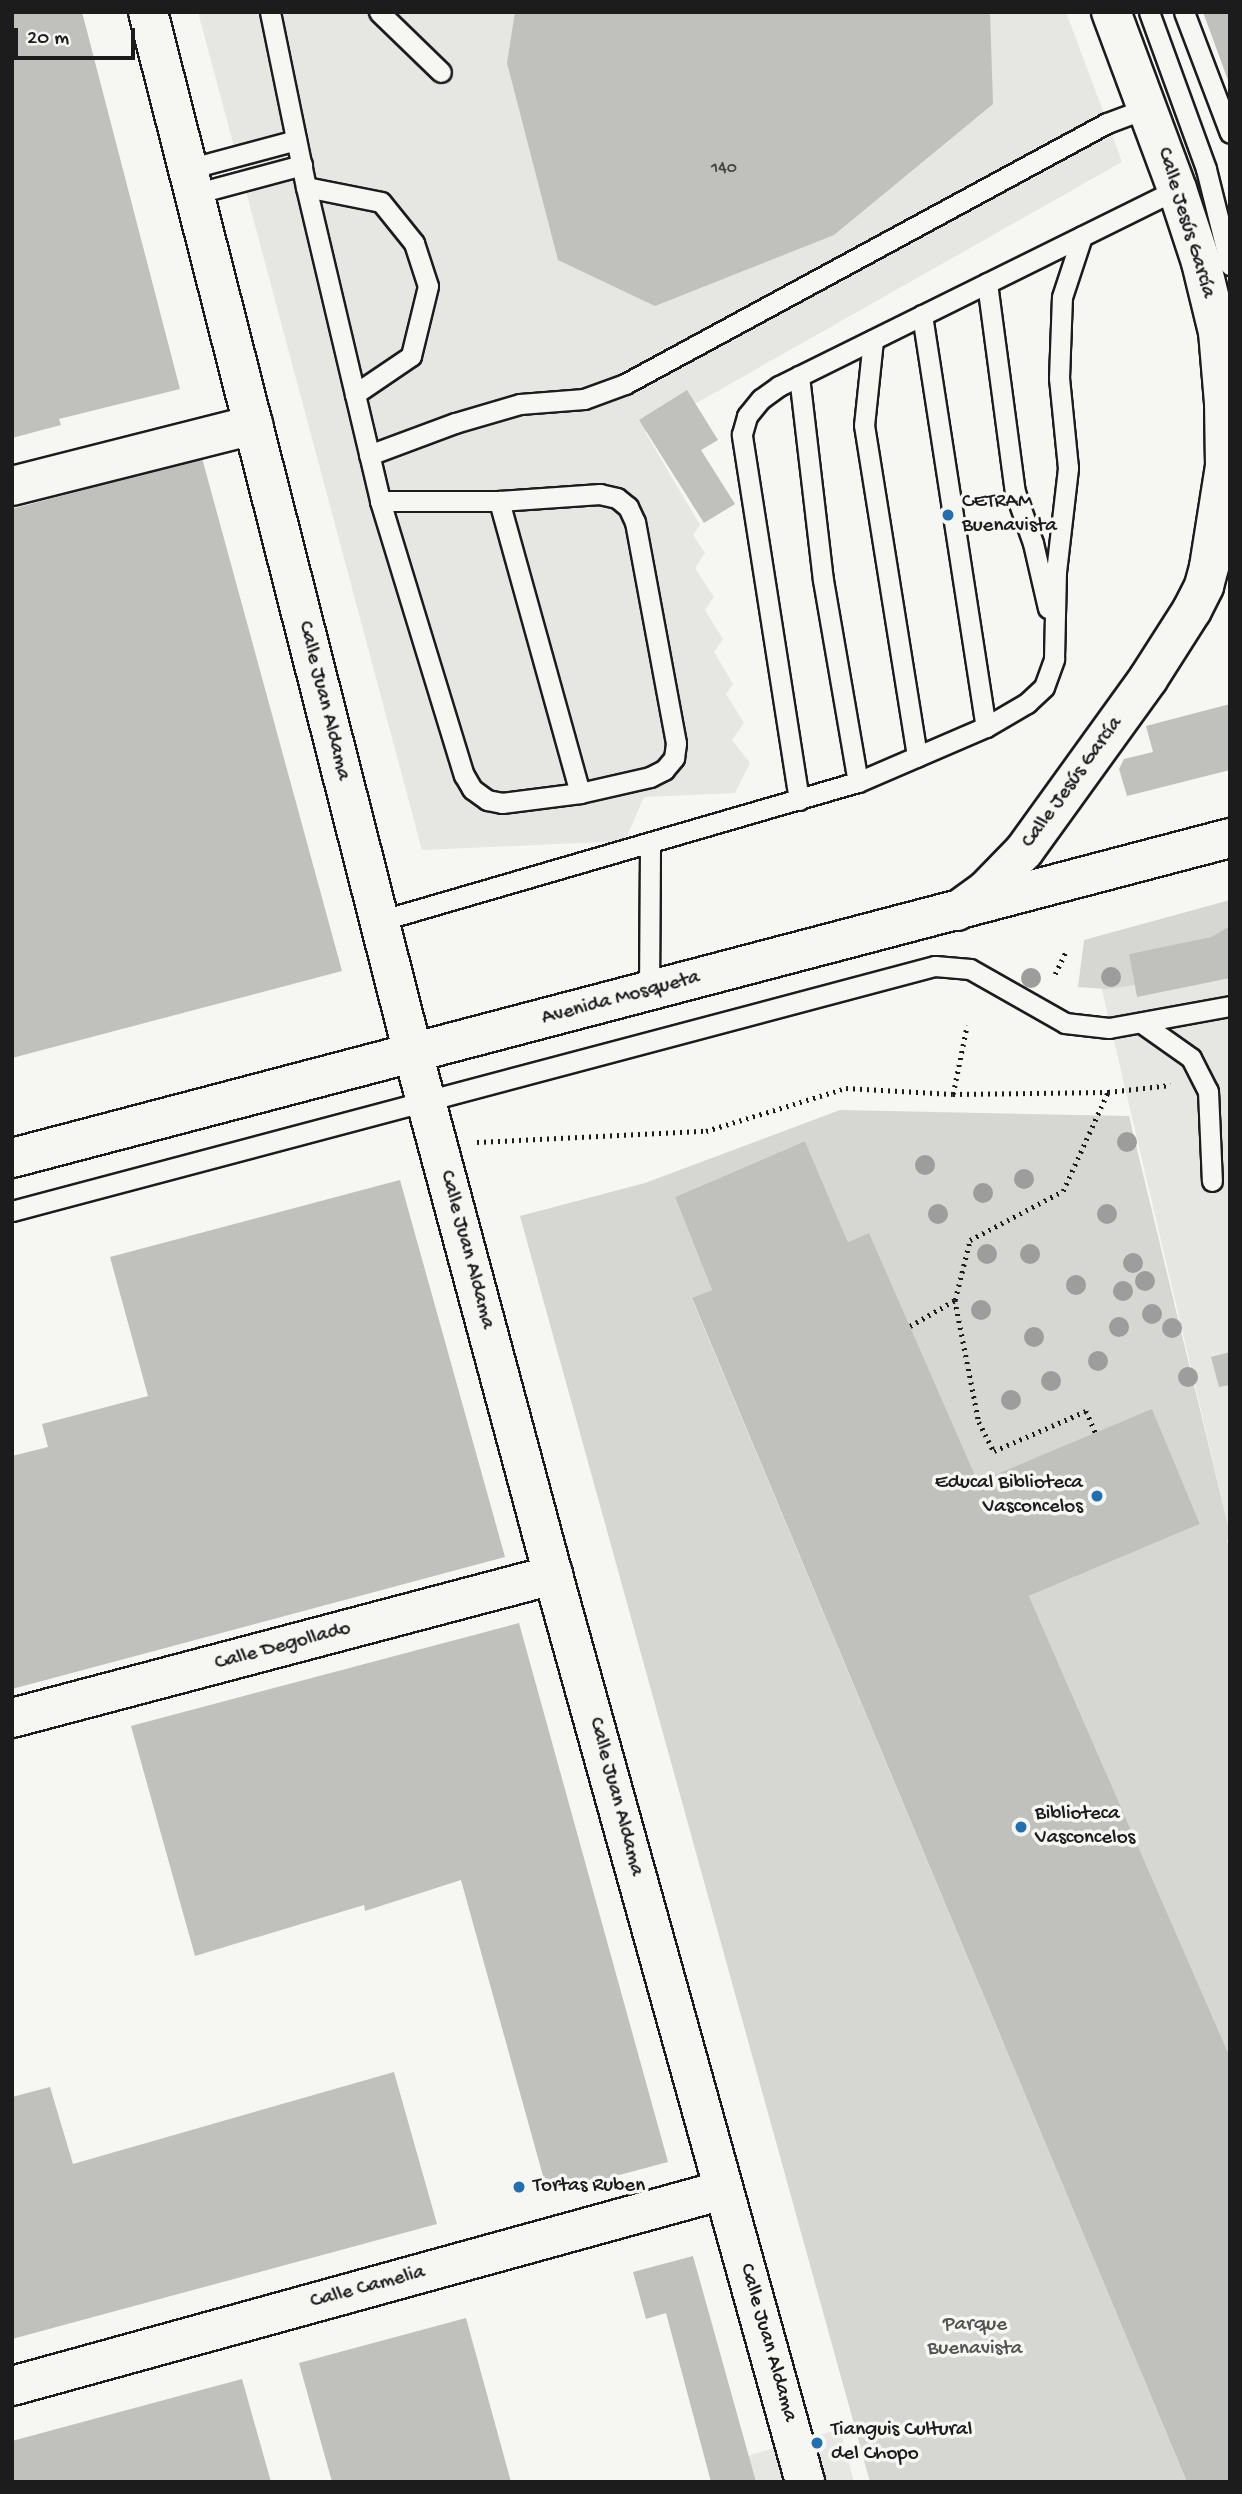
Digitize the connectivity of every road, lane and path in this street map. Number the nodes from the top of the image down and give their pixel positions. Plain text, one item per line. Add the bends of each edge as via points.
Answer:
1 (148, 12) edge
2 (270, 12) edge
3 (379, 12) edge
4 (1111, 12) edge
5 (1149, 12) edge
6 (1184, 12) edge
7 (441, 72) dead end
8 (1147, 108) junction
9 (1230, 133) edge
10 (296, 140) junction
11 (302, 166) junction
12 (191, 182) junction
13 (306, 187) junction
14 (1177, 189) junction
15 (1082, 236) junction
16 (1230, 265) edge
17 (987, 283) junction
18 (922, 315) junction
19 (873, 340) junction
20 (799, 376) junction
21 (355, 394) junction
22 (253, 425) junction
23 (369, 455) junction
24 (12, 486) edge
25 (380, 501) junction
26 (499, 501) junction
27 (1219, 560) edge
28 (1054, 632) junction
29 (986, 726) junction
30 (917, 757) junction
31 (858, 782) junction
32 (580, 793) junction
33 (799, 800) junction
34 (1230, 838) edge
35 (650, 844) junction
36 (957, 911) junction
37 (379, 921) junction
38 (1066, 951) dead end
39 (1055, 974) dead end
40 (649, 992) junction
41 (1230, 1006) edge
42 (1143, 1024) junction
43 (967, 1026) dead end
44 (413, 1054) junction
45 (1203, 1082) junction
46 (1108, 1092) junction
47 (953, 1094) junction
48 (427, 1103) junction
49 (438, 1144) junction
50 (12, 1158) edge
51 (1212, 1181) dead end
52 (12, 1211) edge
53 (955, 1300) junction
54 (911, 1326) dead end
55 (1096, 1433) dead end
56 (553, 1575) junction
57 (12, 1718) edge
58 (723, 2190) junction
59 (12, 2386) edge
60 (805, 2482) edge

1 - 12 street, Calle Juan Aldama
2 - 10 lane
3 - 7 lane
4 - 8 street, Calle Jesús García
5 - 16 lane via 1206,169
6 - 9 lane
8 - 14 street, Calle Jesús García
8 - 23 lane via 1107,123 625,384 584,399 520,404 455,422
10 - 11 lane
10 - 12 lane
11 - 12 lane
11 - 13 lane
12 - 22 street, Calle Juan Aldama
13 - 21 lane
13 - 21 lane via 381,202 414,243 428,286 411,356
14 - 15 lane
14 - 27 street, Calle Jesús García via 1218,332 1224,403
15 - 17 lane
15 - 28 lane via 1062,297 1059,378 1068,468
17 - 18 lane
17 - 28 lane via 1015,492 1033,542
18 - 19 lane
18 - 29 lane
19 - 20 lane
19 - 30 lane via 864,425
20 - 31 lane via 823,580
20 - 33 lane via 761,399 747,416 742,435
21 - 23 lane
22 - 24 street
22 - 37 street, Calle Juan Aldama
23 - 25 lane
25 - 26 lane
25 - 32 lane via 472,789 487,800 502,803
26 - 32 lane
26 - 32 lane via 600,494 617,498 635,522 676,743 674,758 650,777
27 - 36 street, Calle Jesús García via 1148,679 1024,851 987,889
28 - 29 lane via 1054,659 1044,687 1027,703
29 - 30 lane
30 - 31 lane
31 - 33 lane
33 - 35 lane
34 - 36 street, Avenida Mosqueta
35 - 37 lane
35 - 40 lane
36 - 40 street, Avenida Mosqueta
37 - 44 street, Calle Juan Aldama
38 - 39 path
40 - 44 street, Avenida Mosqueta
41 - 42 lane
42 - 45 lane via 1191,1058
42 - 48 lane via 1110,1028 1065,1023 970,968 935,966
43 - 47 path
44 - 48 street, Calle Juan Aldama
44 - 50 street, Avenida Mosqueta
45 - 46 path
45 - 51 lane via 1208,1091
46 - 47 path
46 - 53 path via 1063,1191 970,1240
47 - 49 path via 846,1088 706,1131
48 - 49 street, Calle Juan Aldama
48 - 52 lane
49 - 56 street, Calle Juan Aldama
53 - 54 path
53 - 55 path via 979,1422 994,1451 1086,1411
56 - 57 street, Calle Degollado
56 - 58 street, Calle Juan Aldama
58 - 59 street, Calle Camelia
58 - 60 street, Calle Juan Aldama

